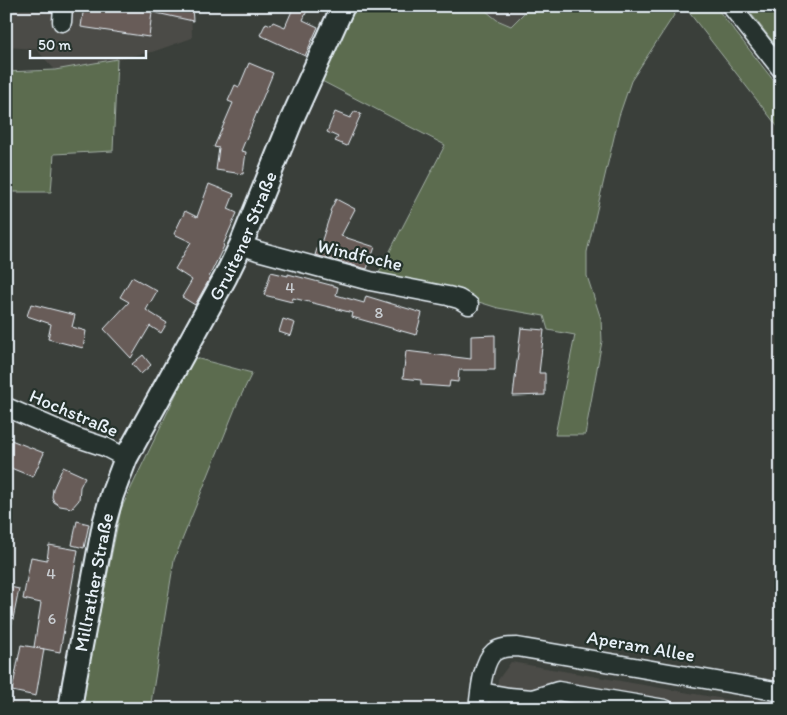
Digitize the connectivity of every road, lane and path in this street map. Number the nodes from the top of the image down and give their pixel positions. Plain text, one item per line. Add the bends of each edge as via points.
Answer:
1 (343, 6) edge
2 (730, 6) edge
3 (781, 69) edge
4 (241, 245) junction
5 (468, 305) dead end
6 (6, 407) edge
7 (126, 458) junction
8 (781, 692) edge
9 (479, 700) edge
10 (70, 709) edge
11 (665, 709) edge

1 - 4 main road, Gruitener Straße via 292,119
2 - 3 street
4 - 5 street, Windfoche via 370,280 448,296
4 - 7 main road, Gruitener Straße
6 - 7 street, Hochstraße
7 - 10 main road, Millrather Straße via 104,524
8 - 9 street, Aperam Allee via 517,646 494,652 488,661
9 - 11 street via 532,699 558,690

